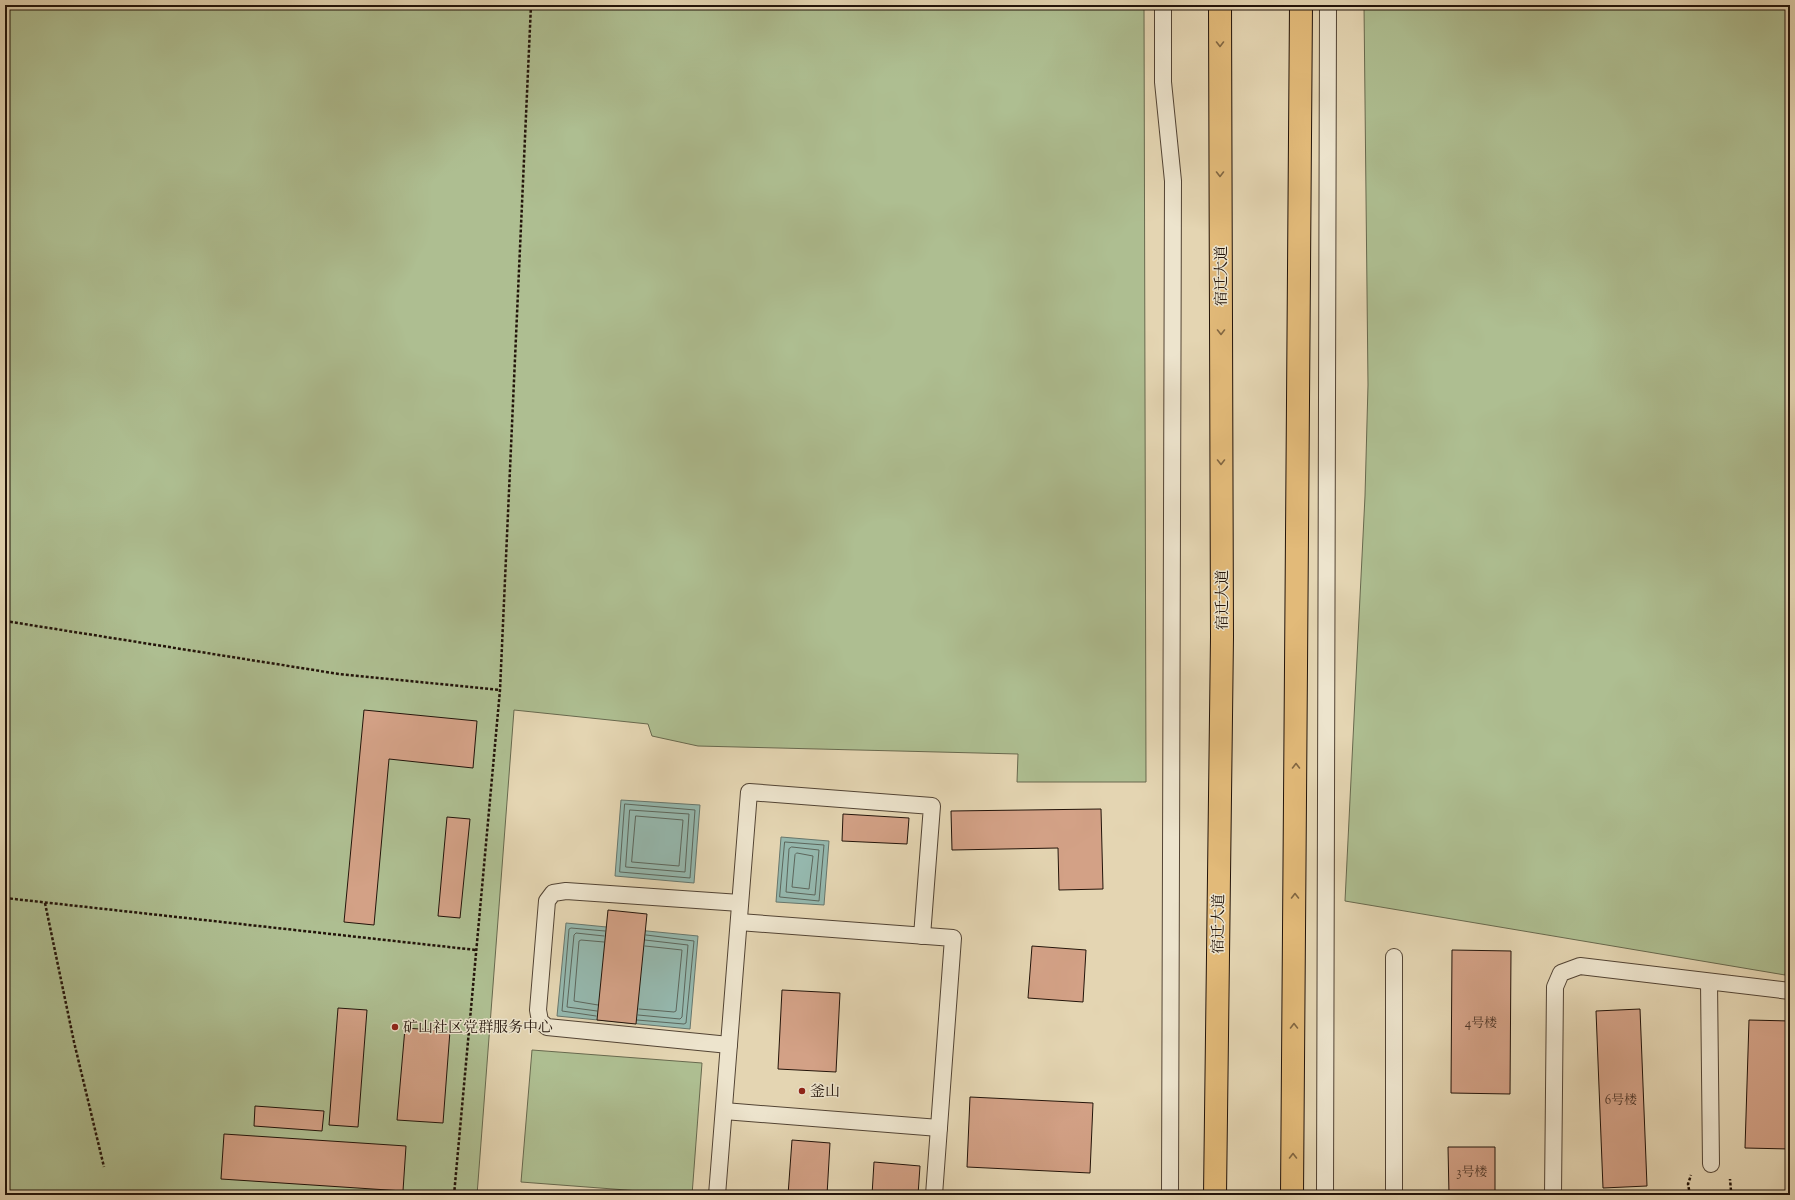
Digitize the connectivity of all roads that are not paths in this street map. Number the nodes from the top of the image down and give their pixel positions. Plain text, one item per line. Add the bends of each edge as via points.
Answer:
1 (1163, 5) edge
2 (1220, 5) edge
3 (1301, 5) edge
4 (1328, 5) edge
5 (740, 903) junction
6 (739, 922) junction
7 (922, 936) junction
8 (1394, 957) dead end
9 (1709, 982) junction
10 (1790, 991) edge
11 (729, 1045) junction
12 (724, 1111) junction
13 (939, 1128) junction
14 (1711, 1164) dead end
15 (718, 1195) edge
16 (934, 1195) edge
17 (1170, 1195) edge
18 (1215, 1195) edge
19 (1292, 1195) edge
20 (1325, 1195) edge
21 (1394, 1195) edge
22 (1553, 1195) edge

1 - 17 lane via 1162,82 1173,181
2 -> 18 main road, 宿迁大道 via 1222,637
19 -> 3 main road
4 - 20 lane
5 - 6 lane
5 - 7 lane via 749,792 932,806
5 - 11 lane via 566,891 553,893 546,901 538,1010 540,1021 547,1027
6 - 7 lane
6 - 11 lane
7 - 13 lane via 953,938
8 - 21 lane
9 - 10 lane
9 - 14 lane
9 - 22 lane via 1580,966 1561,973 1555,987
11 - 12 lane
12 - 13 lane
12 - 15 lane
13 - 16 lane

